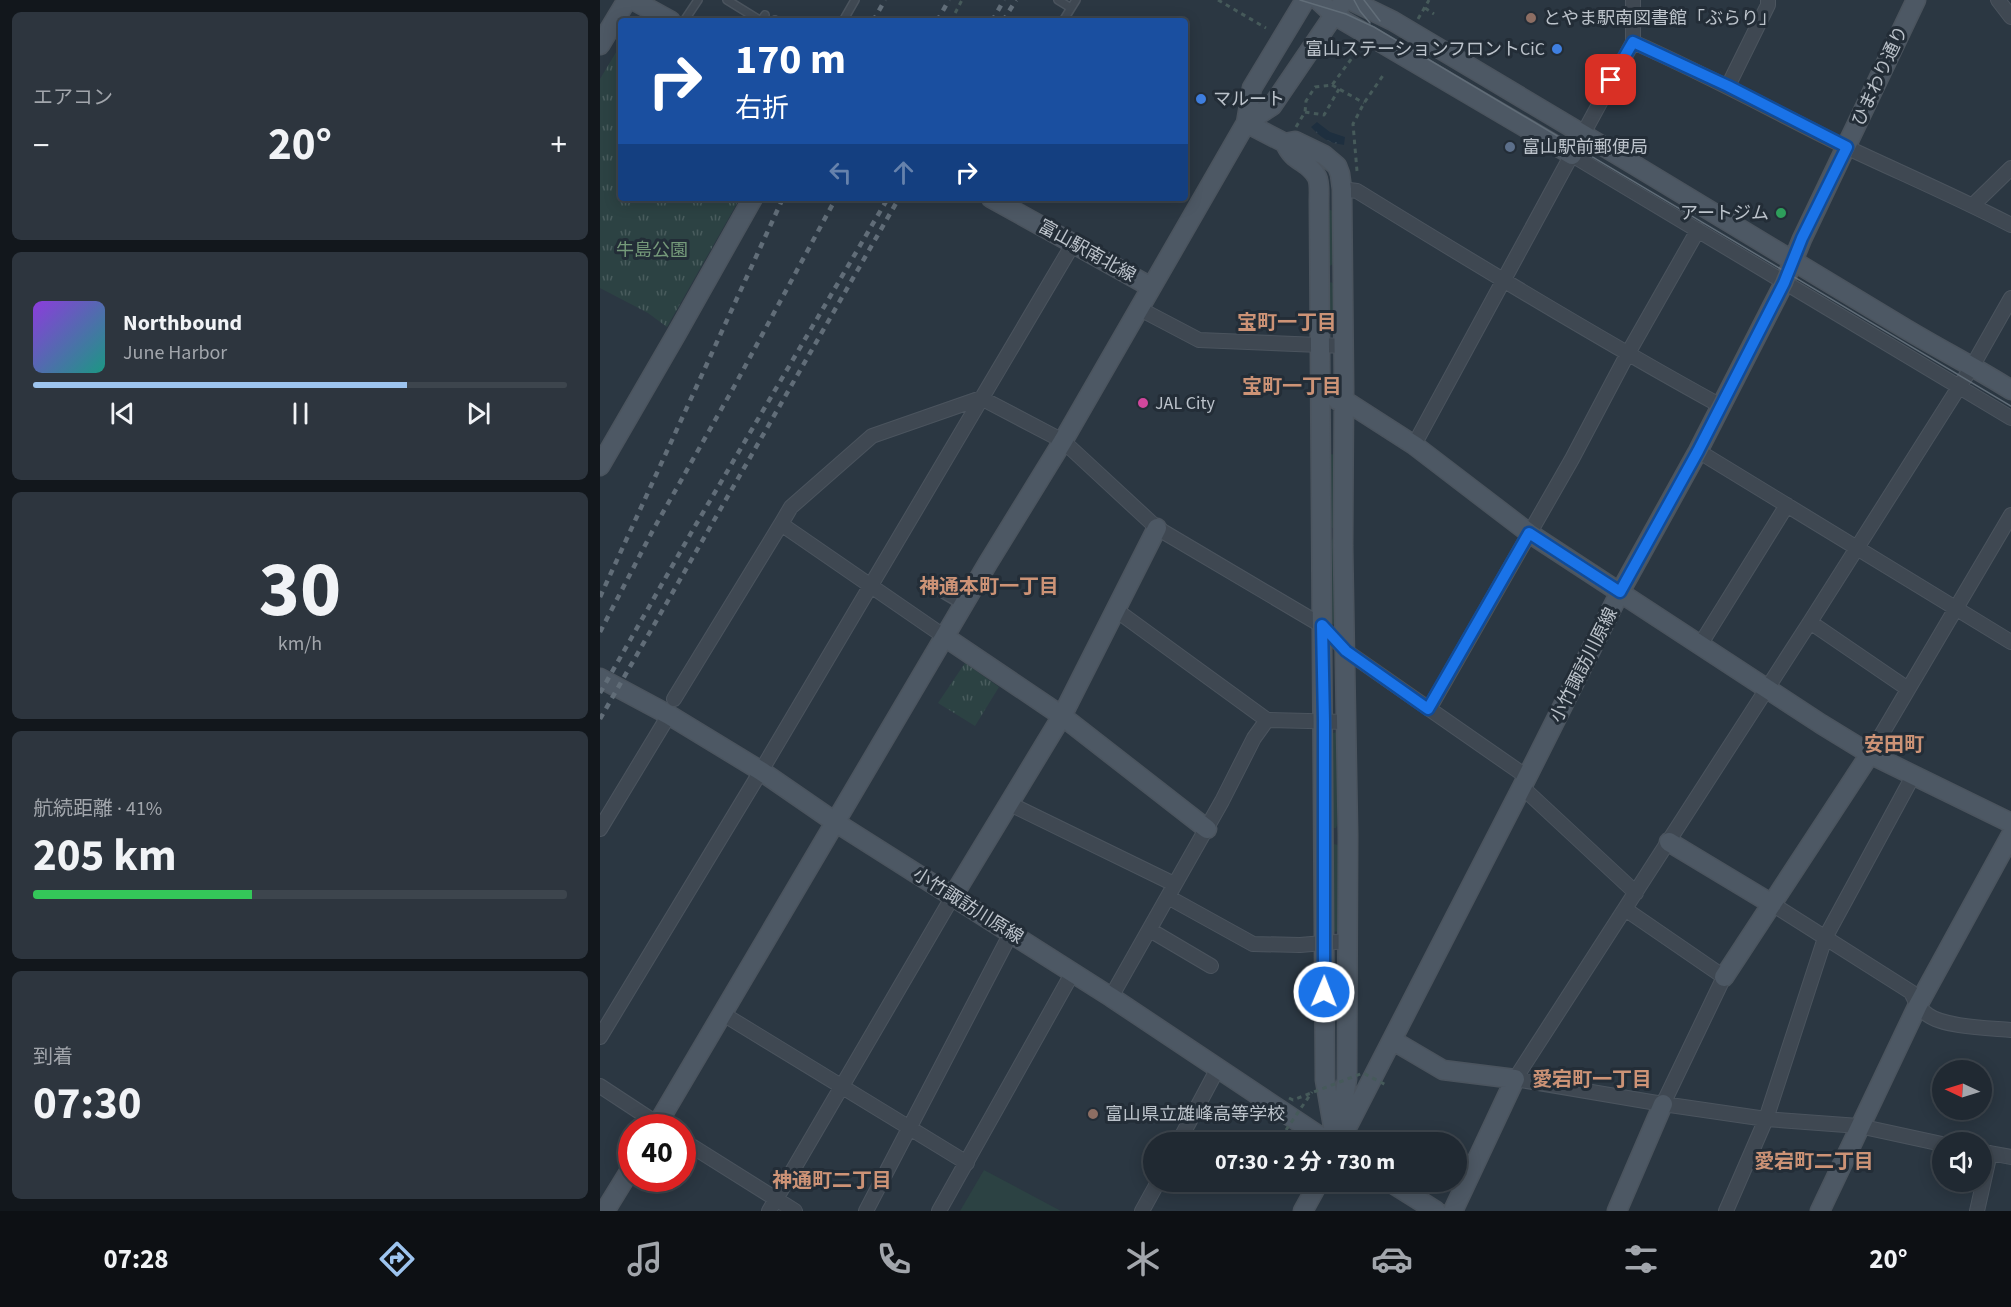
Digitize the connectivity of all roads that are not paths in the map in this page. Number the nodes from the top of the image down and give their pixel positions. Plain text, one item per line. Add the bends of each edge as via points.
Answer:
1 (627, 0) edge
2 (633, 0) edge
3 (698, 0) edge
4 (727, 0) edge
5 (855, 0) edge
6 (1058, 0) edge
7 (1076, 0) edge
8 (1305, 0) edge
9 (1318, 0) edge
10 (1350, 0) edge
11 (1633, 0) edge
12 (1768, 0) edge
13 (1916, 0) edge
14 (1998, 0) edge
15 (1339, 7) edge
16 (1071, 8) junction
17 (765, 15) dead end
18 (2011, 17) edge
19 (666, 18) edge
20 (686, 18) edge
21 (756, 18) edge
22 (763, 18) edge
23 (845, 18) edge
24 (1065, 18) edge
25 (1633, 42) junction
26 (600, 45) edge
27 (1728, 86) junction
28 (1246, 123) junction
29 (1581, 134) junction
30 (1288, 136) junction
31 (1847, 147) junction
32 (1572, 155) junction
33 (2011, 168) edge
34 (1350, 184) junction
35 (751, 201) edge
36 (996, 201) edge
37 (1973, 205) junction
38 (2011, 225) edge
39 (1698, 230) junction
40 (1073, 244) junction
41 (1795, 260) junction
42 (1502, 281) junction
43 (1784, 283) junction
44 (1151, 287) junction
45 (2011, 298) edge
46 (1140, 309) junction
47 (1321, 345) junction
48 (1344, 346) junction
49 (1627, 355) junction
50 (1973, 365) junction
51 (1959, 387) junction
52 (2011, 390) edge
53 (981, 398) junction
54 (1320, 400) junction
55 (1344, 400) junction
56 (1721, 406) junction
57 (2011, 418) edge
58 (1063, 441) junction
59 (1414, 445) junction
60 (1698, 451) junction
61 (600, 466) edge
62 (1787, 505) junction
63 (2011, 515) edge
64 (781, 524) junction
65 (1157, 528) junction
66 (2007, 531) edge
67 (1529, 533) junction
68 (1857, 548) junction
69 (871, 585) junction
70 (1620, 592) junction
71 (941, 593) dead end
72 (963, 606) junction
73 (1957, 609) junction
74 (1116, 610) junction
75 (1810, 622) junction
76 (1322, 625) junction
77 (945, 637) junction
78 (2011, 642) edge
79 (1700, 645) junction
80 (1346, 651) junction
81 (600, 678) edge
82 (1768, 688) junction
83 (1908, 689) junction
84 (672, 707) junction
85 (1428, 709) junction
86 (1062, 716) junction
87 (1267, 720) junction
88 (1324, 721) junction
89 (1346, 722) junction
90 (1870, 754) junction
91 (761, 771) junction
92 (1913, 776) junction
93 (1525, 782) junction
94 (1010, 804) junction
95 (836, 822) junction
96 (2011, 823) edge
97 (600, 829) edge
98 (1207, 829) junction
99 (2011, 835) edge
100 (1669, 842) junction
101 (1174, 884) junction
102 (1636, 893) junction
103 (953, 896) junction
104 (1168, 897) junction
105 (1772, 904) junction
106 (1625, 909) junction
107 (1150, 930) junction
108 (1011, 933) junction
109 (1825, 938) junction
110 (1347, 941) junction
111 (1324, 942) junction
112 (1211, 966) dead end
113 (1072, 972) junction
114 (1724, 978) junction
115 (1111, 997) junction
116 (1918, 1005) junction
117 (723, 1014) junction
118 (2011, 1030) edge
119 (600, 1037) edge
120 (1392, 1040) junction
121 (1218, 1068) junction
122 (1515, 1079) junction
123 (600, 1086) edge
124 (842, 1087) junction
125 (1663, 1104) junction
126 (640, 1114) edge
127 (666, 1114) edge
128 (1766, 1119) junction
129 (1859, 1126) junction
130 (909, 1128) junction
131 (1184, 1132) edge
132 (1314, 1132) edge
133 (1335, 1132) edge
134 (1339, 1132) edge
135 (1343, 1132) edge
136 (1932, 1142) edge
137 (696, 1150) edge
138 (1992, 1154) edge
139 (2011, 1158) edge
140 (967, 1163) junction
141 (618, 1190) edge
142 (1152, 1192) edge
143 (1313, 1192) edge
144 (1406, 1192) edge
145 (1980, 1192) edge
146 (773, 1205) edge
147 (605, 1211) edge
148 (795, 1211) edge
149 (866, 1211) edge
150 (939, 1211) edge
151 (1142, 1211) edge
152 (1303, 1211) edge
153 (1436, 1211) edge
154 (1453, 1211) edge
155 (1617, 1211) edge
156 (1725, 1211) edge
157 (1820, 1211) edge
158 (1977, 1211) edge

1 - 26 street
2 - 19 street
3 - 20 lane
4 - 21 lane
5 - 23 lane
6 - 16 lane
7 - 16 lane
8 - 28 street via 1252,88
9 - 15 street
10 - 29 street via 1393,21
11 - 25 street
12 - 27 street
13 - 31 street, ひまわり通り
14 - 18 street
15 - 28 street via 1272,106
15 - 32 street
16 - 24 lane
17 - 22 lane
25 - 27 street
25 - 29 street
27 - 31 street
28 - 30 street
28 - 44 street
29 - 32 street
29 - 41 street
30 - 34 street via 1324,155
30 - 47 street via 1289,154 1318,178
31 - 37 street
31 - 41 street, ひまわり通り
32 - 39 street
32 - 42 street
33 - 37 street
34 - 42 street
34 - 48 street
35 - 61 street
36 - 40 street, 富山駅南北線
37 - 38 street
39 - 43 street
39 - 49 street
40 - 44 street, 富山駅南北線
40 - 53 street
41 - 43 street, ひまわり通り
41 - 50 street
42 - 49 street
42 - 59 street
43 - 51 street
43 - 56 street, ひまわり通り
44 - 46 street
45 - 50 street
46 - 47 street via 1199,340
46 - 58 street
47 - 48 street
47 - 54 street
48 - 55 street
49 - 56 street
49 - 67 street
50 - 51 street
50 - 52 street
51 - 57 street
51 - 68 street
53 - 58 street
53 - 64 street via 872,436 791,507
53 - 69 street
54 - 55 street
54 - 76 street
55 - 59 street
55 - 80 street
56 - 60 street, ひまわり通り
58 - 65 street
58 - 72 street
59 - 67 street
60 - 62 street
60 - 70 street, ひまわり通り
62 - 68 street
62 - 79 street
63 - 66 street
64 - 69 street
64 - 84 street
65 - 74 street
65 - 76 street
66 - 73 street
67 - 70 street
67 - 85 street
68 - 73 street
68 - 75 street
69 - 77 street
69 - 91 street
70 - 79 street, 小竹諏訪川原線
70 - 93 street, 小竹諏訪川原線
71 - 72 lane
72 - 77 street
73 - 78 street
73 - 83 street
74 - 86 street
74 - 87 street
75 - 82 street
75 - 83 street
76 - 80 street
76 - 88 street
77 - 86 street
77 - 95 street
79 - 82 street, 小竹諏訪川原線
80 - 85 street
80 - 89 street
81 - 84 street, 小竹諏訪川原線
82 - 90 street, 小竹諏訪川原線
82 - 100 street
83 - 90 street
84 - 91 street, 小竹諏訪川原線
84 - 97 street
85 - 93 street
86 - 94 street
86 - 98 street
87 - 88 street
87 - 98 street
88 - 89 street
88 - 111 street
89 - 110 street
90 - 92 street, 小竹諏訪川原線
90 - 105 street
91 - 95 street, 小竹諏訪川原線
91 - 119 street
92 - 96 street, 小竹諏訪川原線
92 - 109 street
93 - 102 street
93 - 120 street, 小竹諏訪川原線
94 - 101 street
94 - 103 street
95 - 103 street, 小竹諏訪川原線
95 - 117 street
98 - 101 street
99 - 116 street
100 - 102 street
100 - 105 street
101 - 104 street
102 - 106 street
103 - 108 street, 小竹諏訪川原線
103 - 124 street
104 - 107 street
104 - 111 street via 1253,944
105 - 109 street
105 - 114 street
106 - 114 street
106 - 122 street
107 - 112 street
107 - 115 street
108 - 113 street, 小竹諏訪川原線
108 - 130 street
109 - 116 street via 1911,992
109 - 128 street
110 - 111 street
110 - 134 street via 1347,1079
111 - 133 street via 1325,1080
113 - 115 street, 小竹諏訪川原線
113 - 140 street
114 - 125 street
115 - 121 street, 小竹諏訪川原線
116 - 118 street via 1929,1016 1953,1024
116 - 129 street
117 - 124 street
117 - 127 street
120 - 122 street via 1443,1070
120 - 135 street, 小竹諏訪川原線
121 - 131 street
121 - 132 street, 小竹諏訪川原線
122 - 125 street
122 - 154 street
123 - 126 street
124 - 130 street
124 - 146 street
125 - 128 street
125 - 155 street
128 - 129 street
128 - 156 street
129 - 136 street
129 - 157 street
130 - 140 street
130 - 149 street
137 - 146 street
138 - 139 street
140 - 150 street
141 - 147 street
142 - 151 street
143 - 152 street
144 - 153 street
145 - 158 street
146 - 148 street

